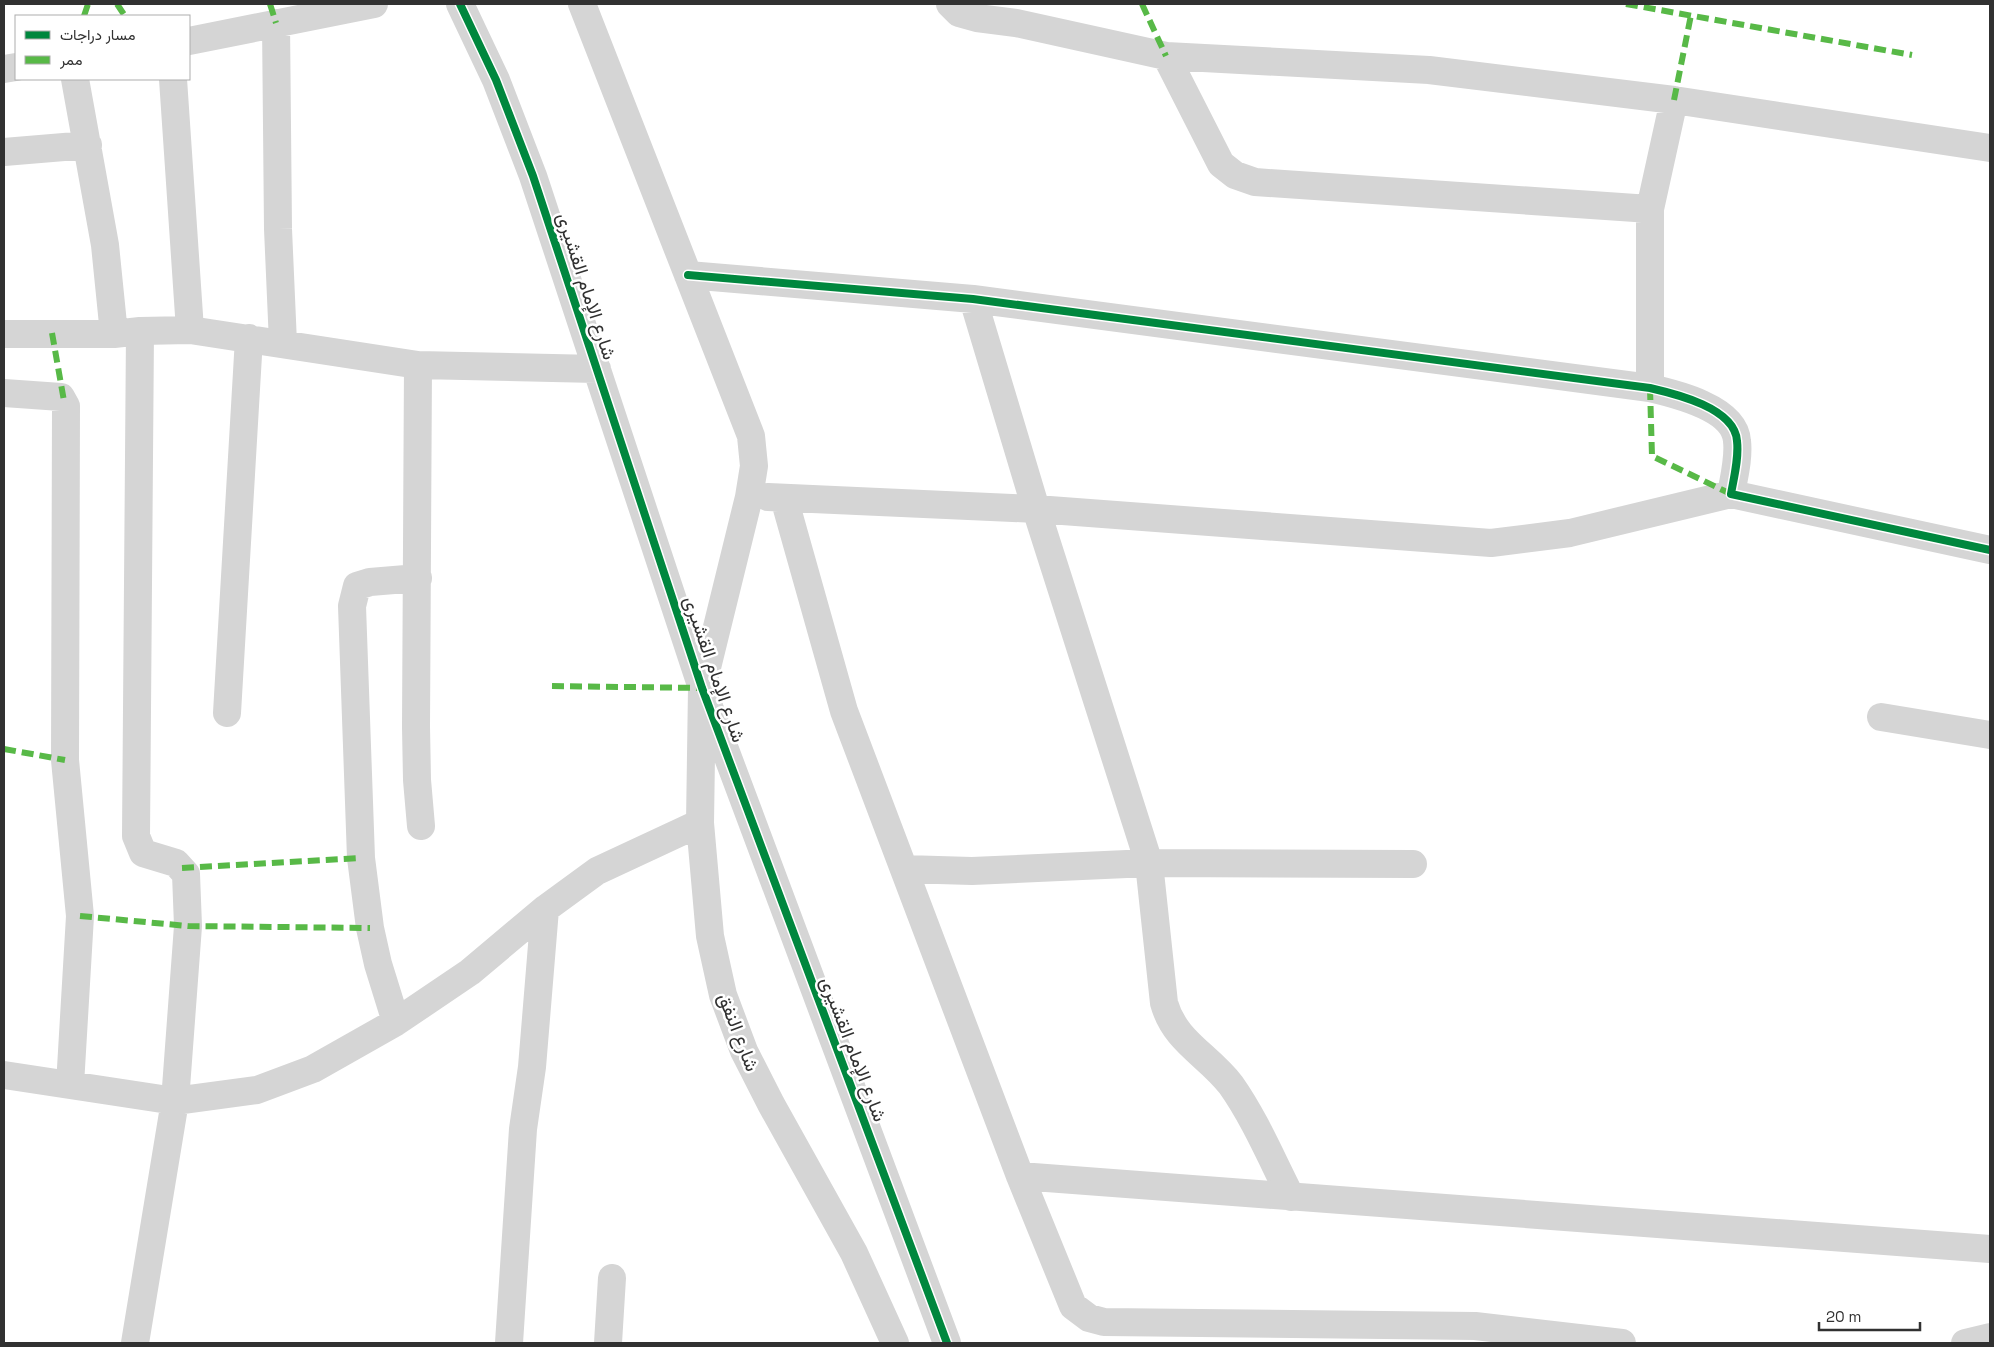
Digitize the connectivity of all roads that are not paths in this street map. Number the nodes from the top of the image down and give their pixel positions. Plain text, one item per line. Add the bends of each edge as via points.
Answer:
1 (374, 4) edge
2 (460, 4) edge
3 (582, 4) edge
4 (950, 4) edge
5 (276, 23) junction
6 (190, 41) edge
7 (1166, 56) junction
8 (76, 80) edge
9 (173, 80) edge
10 (1674, 100) junction
11 (88, 145) junction
12 (1990, 148) edge
13 (4, 152) edge
14 (1650, 209) junction
15 (688, 275) junction
16 (974, 299) junction
17 (190, 330) junction
18 (127, 333) junction
19 (4, 334) edge
20 (249, 338) junction
21 (283, 342) junction
22 (418, 364) junction
23 (597, 369) junction
24 (1650, 388) junction
25 (4, 393) edge
26 (1731, 494) junction
27 (749, 497) junction
28 (784, 498) junction
29 (1036, 509) junction
30 (1990, 550) edge
31 (418, 578) junction
32 (702, 688) junction
33 (227, 713) dead end
34 (1881, 717) dead end
35 (1990, 735) edge
36 (700, 824) junction
37 (421, 826) dead end
38 (1149, 863) junction
39 (1413, 864) dead end
40 (904, 869) junction
41 (545, 909) junction
42 (396, 1022) junction
43 (4, 1075) edge
44 (70, 1086) junction
45 (174, 1101) junction
46 (1020, 1176) junction
47 (1291, 1197) junction
48 (1990, 1249) edge
49 (612, 1278) dead end
50 (1990, 1337) edge
51 (135, 1343) edge
52 (509, 1343) edge
53 (608, 1343) edge
54 (895, 1343) edge
55 (947, 1343) edge
56 (1622, 1343) edge
57 (1965, 1343) edge

1 - 5 street
2 - 23 street, شارع الإمام القشيرى via 496,80 533,176
3 - 15 street, شارع الإمام القشيرى
4 - 7 street via 959,13 977,18 1016,23
5 - 6 street
5 - 21 street via 278,229
7 - 10 street via 1429,70
7 - 14 street via 1221,164 1235,175 1255,182
8 - 11 street
9 - 17 street
10 - 12 street
10 - 14 street
11 - 13 street
11 - 18 street via 106,245
14 - 24 street
15 - 16 street
15 - 27 street, شارع الإمام القشيرى via 751,436 754,466
16 - 24 street
16 - 29 street
17 - 18 street
17 - 20 street
18 - 19 street
18 - 45 street via 136,836 143,853 176,863 188,880 188,926
20 - 21 street
20 - 33 street
21 - 22 street
22 - 23 street
22 - 31 street
23 - 32 street, شارع الإمام القشيرى
24 - 26 street via 1691,398 1723,416 1735,430 1737,454
25 - 44 street via 60,397 66,406 65,760 80,916
26 - 29 street via 1570,533 1491,543
26 - 30 street
27 - 28 street
27 - 32 street, شارع الإمام القشيرى
28 - 29 street
28 - 40 street via 844,711
29 - 38 street
31 - 37 street via 416,727
31 - 42 street via 357,586 352,606 361,858 370,928
32 - 36 street, شارع النفق
32 - 55 street, شارع الإمام القشيرى
34 - 35 street
36 - 41 street via 597,871
36 - 54 street, شارع النفق via 710,936 723,995 744,1051 854,1253
38 - 39 street
38 - 40 street via 972,871
38 - 47 street via 1164,1003 1169,1019 1177,1033 1230,1084
40 - 46 street
41 - 42 street via 470,972
41 - 52 street via 532,1067 523,1130
42 - 45 street via 313,1069 257,1090
43 - 44 street
44 - 45 street
45 - 51 street
46 - 47 street
46 - 56 street via 1072,1306 1089,1318 1104,1322 1476,1326
47 - 48 street
49 - 53 street
50 - 57 street

